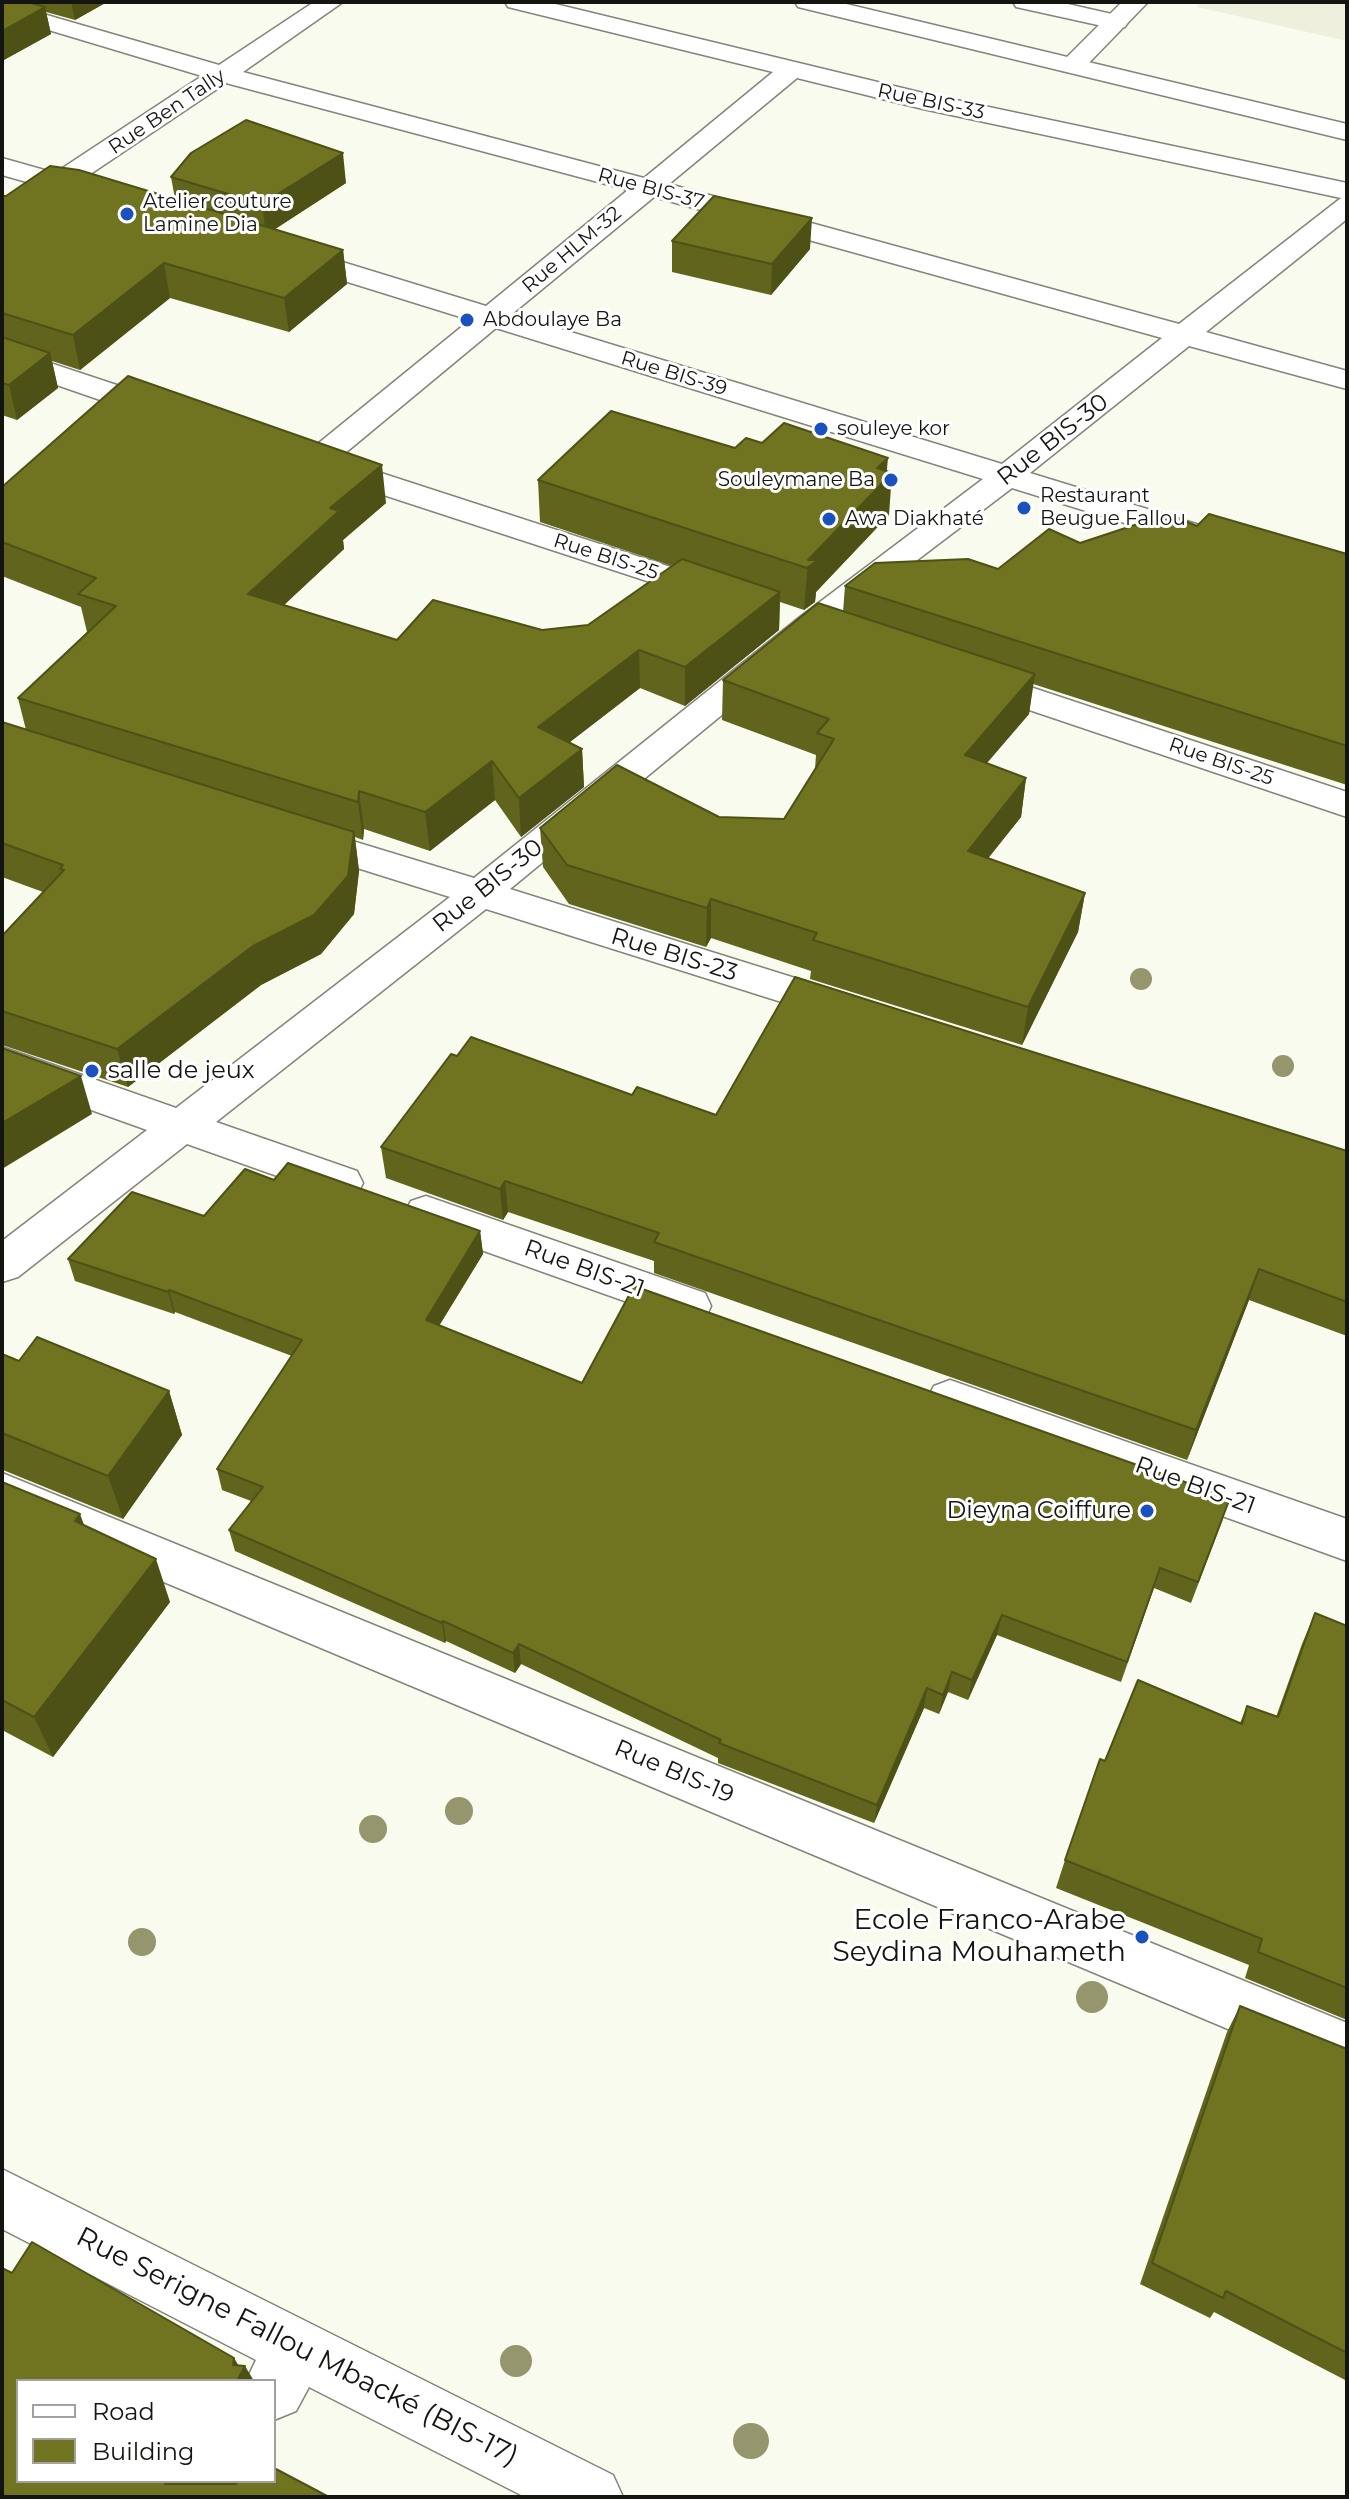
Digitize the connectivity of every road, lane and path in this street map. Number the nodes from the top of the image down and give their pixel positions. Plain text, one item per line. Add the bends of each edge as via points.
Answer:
1 (331, 2) edge
2 (517, 2) edge
3 (807, 2) edge
4 (1025, 2) edge
5 (1136, 2) edge
6 (2, 8) edge
7 (1116, 22) junction
8 (1072, 66) junction
9 (791, 70) junction
10 (224, 75) junction
11 (1347, 132) edge
12 (2, 166) edge
13 (59, 183) junction
14 (648, 187) junction
15 (1347, 191) edge
16 (119, 202) edge
17 (1347, 205) edge
18 (2, 221) edge
19 (268, 248) edge
20 (491, 317) junction
21 (1184, 335) junction
22 (2, 356) edge
23 (1347, 380) edge
24 (196, 422) edge
25 (300, 457) joint
26 (1006, 477) junction
27 (1242, 549) edge
28 (797, 620) junction
29 (946, 669) edge
30 (1347, 805) edge
31 (271, 828) edge
32 (480, 894) junction
33 (875, 1018) edge
34 (2, 1062) edge
35 (181, 1126) junction
36 (2, 1265) edge
37 (734, 1322) edge
38 (913, 1386) edge
39 (2, 1493) edge
40 (1347, 1540) edge
41 (1347, 2051) edge
42 (2, 2198) edge
43 (286, 2368) edge
44 (591, 2497) edge

1 - 10 street, Rue Ben Tally
2 - 9 street, Rue BIS-33
3 - 8 street
4 - 7 street
5 - 7 street
6 - 10 street, Rue BIS-37
7 - 8 street
8 - 11 street
9 - 14 street, Rue HLM-32
9 - 15 street, Rue BIS-33
10 - 13 street, Rue Ben Tally
10 - 14 street, Rue BIS-37
12 - 13 street
13 - 16 street
13 - 18 street, Rue Ben Tally
14 - 20 street, Rue HLM-32
14 - 21 street, Rue BIS-37
17 - 21 street, Rue BIS-30
19 - 20 street, Rue BIS-39
20 - 25 street, Rue HLM-32
20 - 26 street, Rue BIS-39
21 - 23 street, Rue BIS-37
21 - 26 street, Rue BIS-30
22 - 24 street
25 - 28 street, Rue BIS-25
26 - 27 street, Rue BIS-39
26 - 28 street, Rue BIS-30
28 - 32 street, Rue BIS-30
29 - 30 street, Rue BIS-25
31 - 32 street, Rue BIS-23
32 - 33 street, Rue BIS-23
32 - 35 street, Rue BIS-30
34 - 35 street, Rue BIS-21
35 - 36 street, Rue BIS-30
35 - 37 street, Rue BIS-21
38 - 40 street, Rue BIS-21
39 - 41 street, Rue BIS-19
42 - 43 street, Rue Serigne Fallou Mbacké (BIS-17)
43 - 44 street, Rue Serigne Fallou Mbacké (BIS-17)

